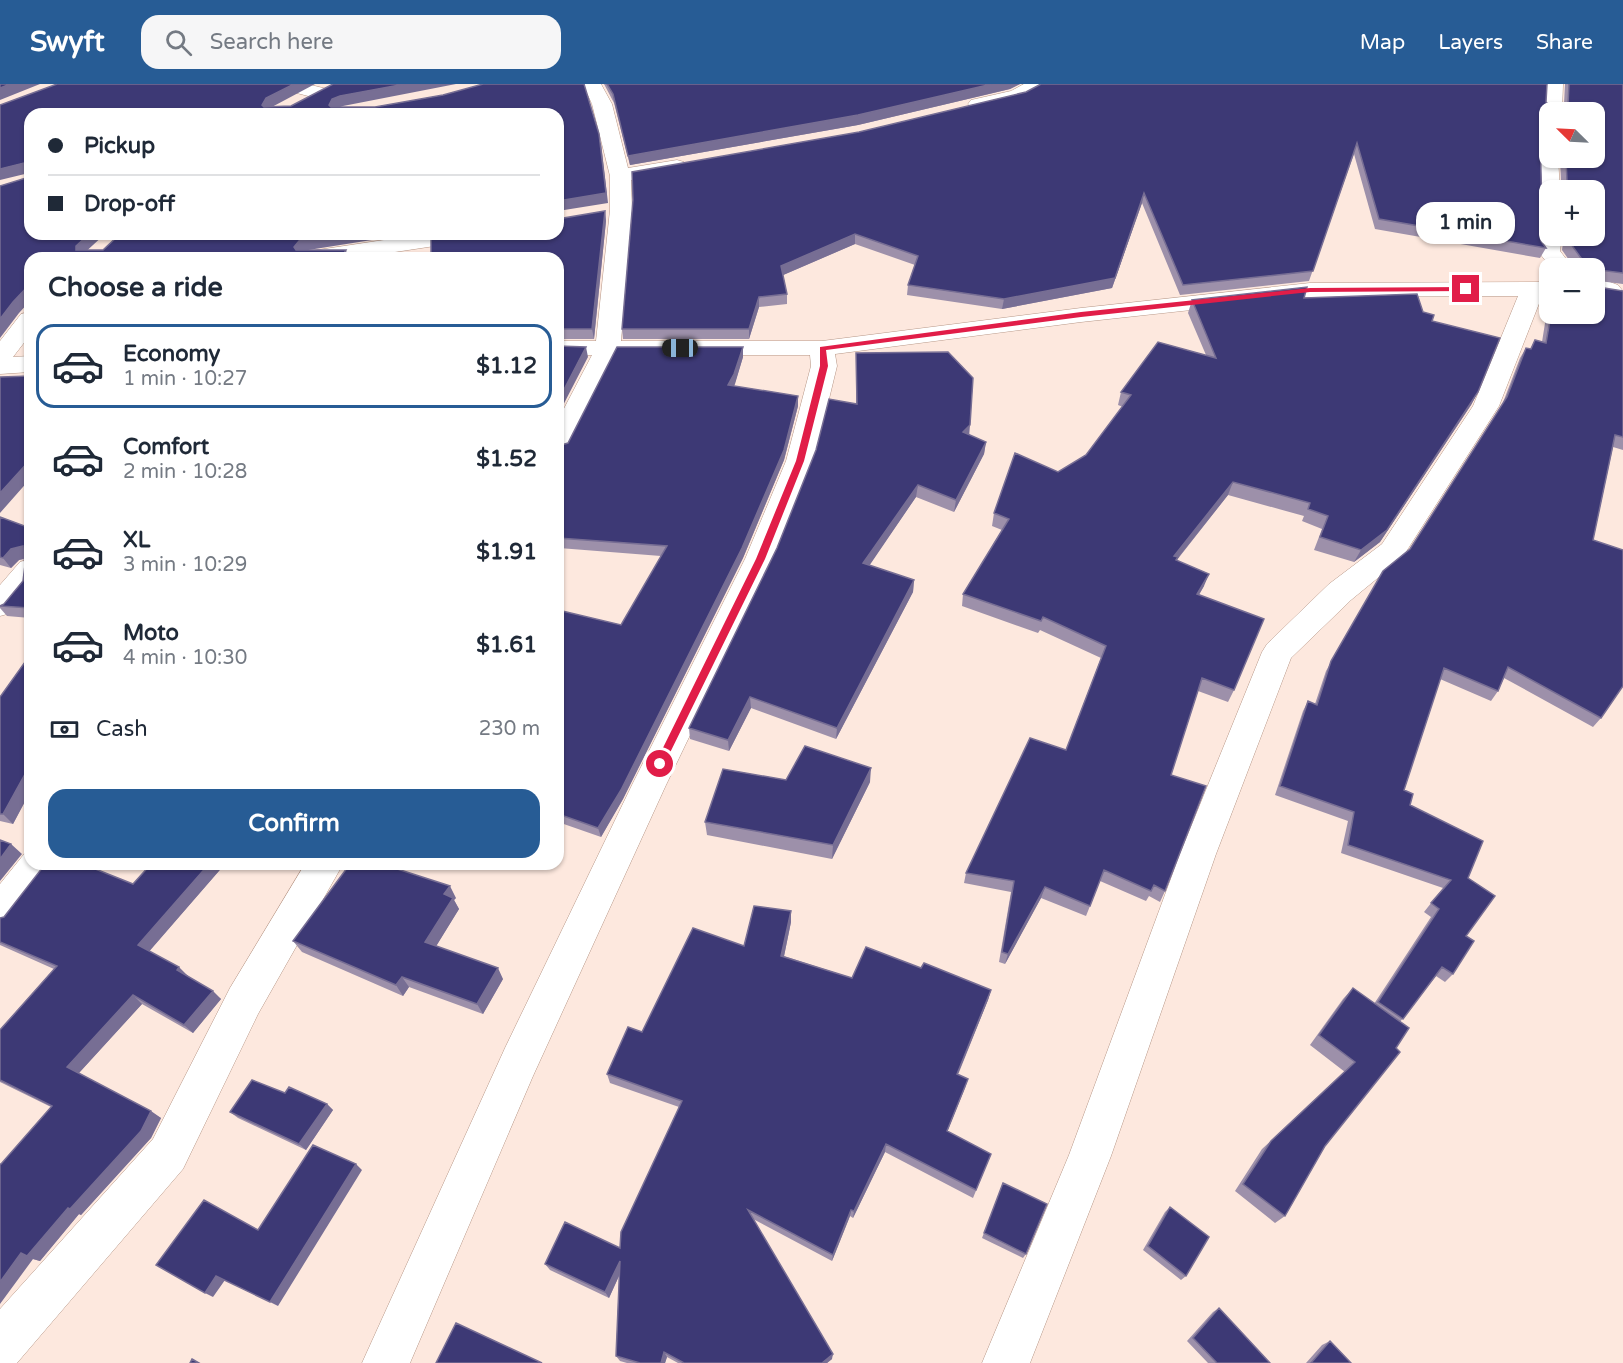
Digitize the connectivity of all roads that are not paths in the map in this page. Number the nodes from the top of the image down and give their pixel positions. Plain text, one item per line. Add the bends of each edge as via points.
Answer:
1 (284, 84) edge
2 (592, 84) edge
3 (1039, 84) edge
4 (1554, 84) edge
5 (327, 88) edge
6 (1553, 102) edge
7 (293, 106) edge
8 (960, 108) edge
9 (699, 162) edge
10 (620, 176) junction
11 (429, 240) edge
12 (350, 252) edge
13 (1539, 289) edge
14 (1539, 293) edge
15 (24, 327) edge
16 (564, 348) edge
17 (608, 348) junction
18 (822, 348) junction
19 (24, 353) edge
20 (0, 358) edge
21 (0, 364) edge
22 (24, 364) edge
23 (564, 434) edge
24 (24, 577) edge
25 (0, 605) edge
26 (33, 870) edge
27 (321, 870) edge
28 (0, 912) edge
29 (0, 1347) edge
30 (386, 1363) edge
31 (1006, 1363) edge

1 - 5 street
2 - 10 street via 602,104
3 - 8 street via 1017,95
4 - 6 street
5 - 7 street
9 - 10 street
10 - 17 street via 611,212
11 - 12 street
13 - 18 street via 1310,290
14 - 31 street via 1486,406 1392,551 1340,592 1278,652 1198,854 1090,1156
15 - 20 street
16 - 17 street
17 - 18 street
17 - 23 street
18 - 30 street via 824,366 800,461 760,559 519,1062
19 - 21 street
21 - 22 street
24 - 25 street
26 - 28 street
27 - 29 street via 243,1001 168,1154

